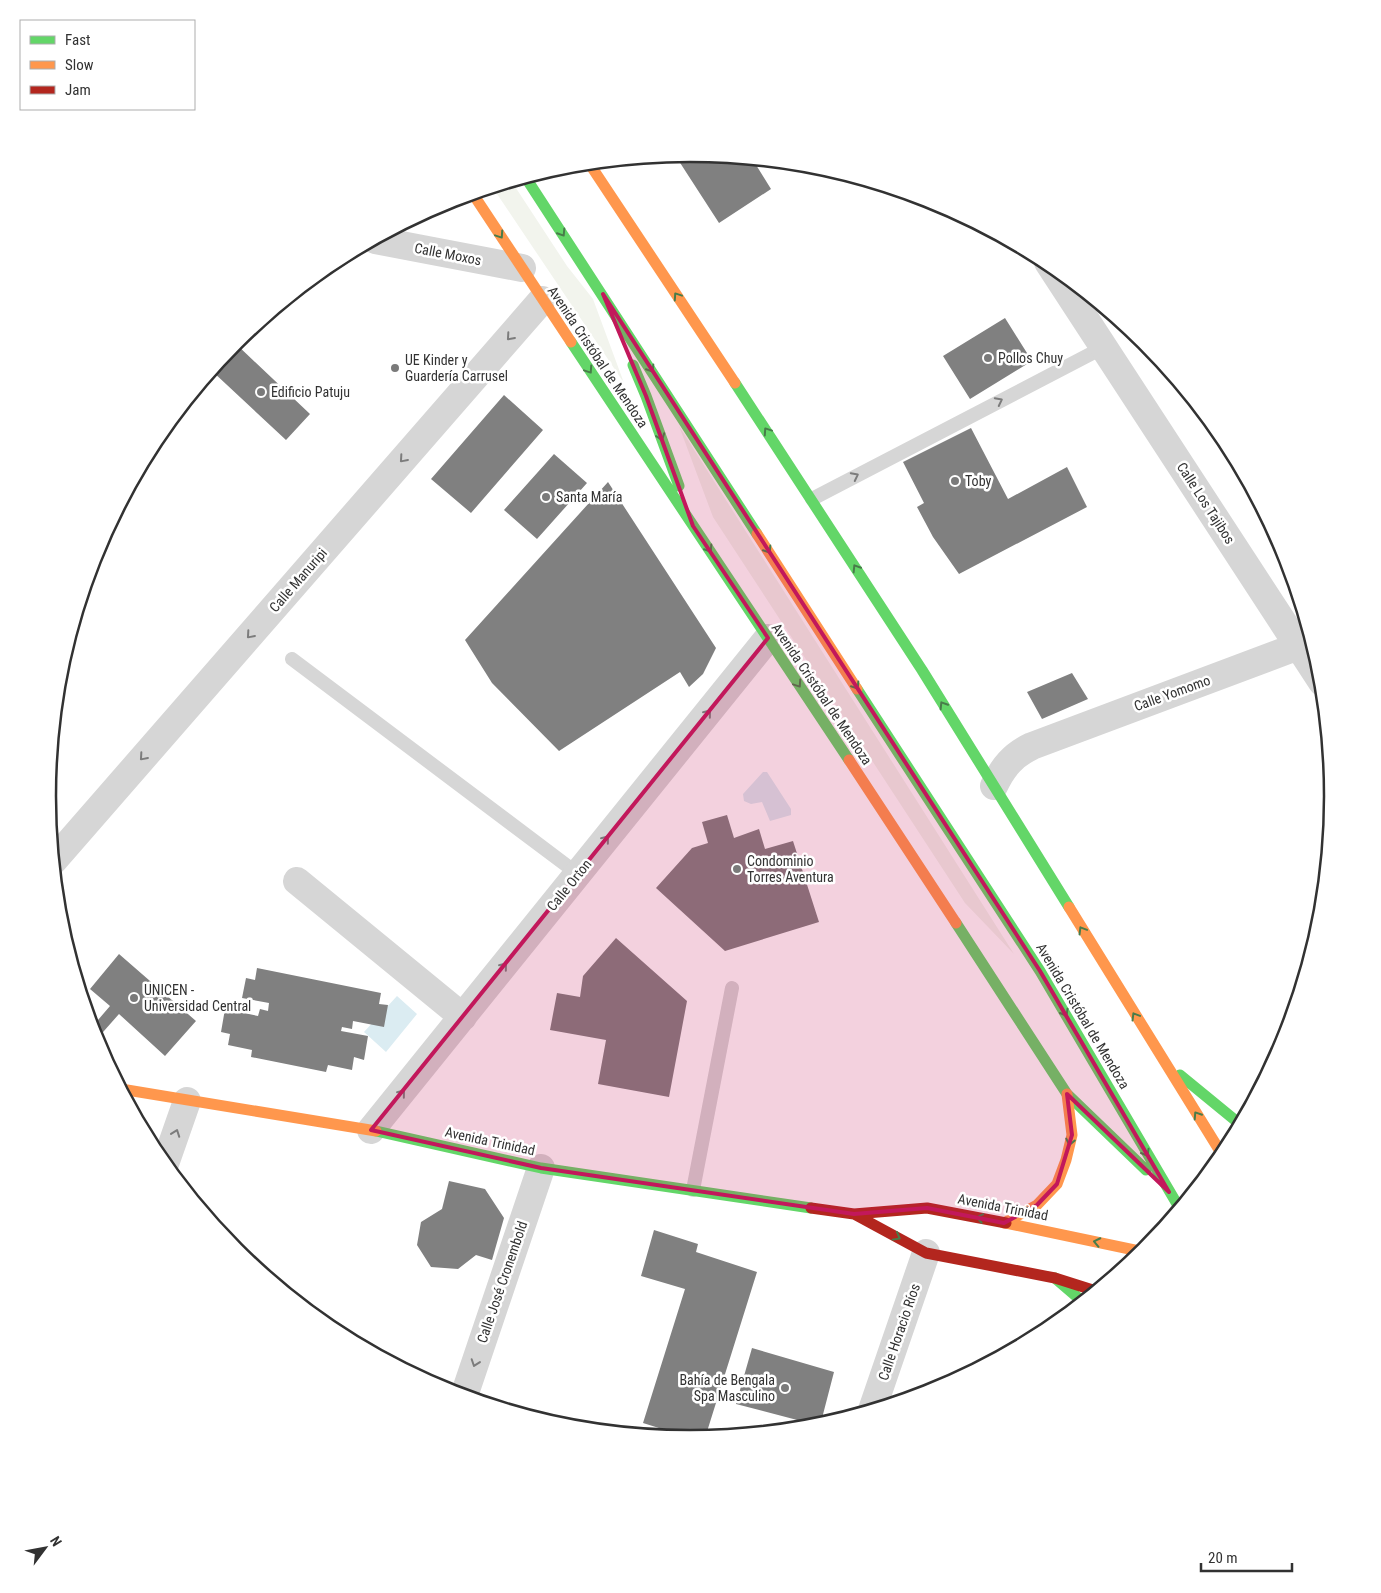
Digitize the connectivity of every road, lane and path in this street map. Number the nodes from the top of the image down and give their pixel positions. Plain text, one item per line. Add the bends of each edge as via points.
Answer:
1 (593, 170) edge
2 (529, 183) edge
3 (477, 200) edge
4 (383, 242) edge
5 (522, 268) junction
6 (1061, 282) edge
7 (603, 294) junction
8 (542, 300) junction
9 (1091, 304) edge
10 (1089, 324) junction
11 (1104, 347) junction
12 (812, 499) junction
13 (693, 526) junction
14 (768, 638) junction
15 (1306, 643) edge
16 (292, 659) dead end
17 (969, 746) junction
18 (1032, 746) junction
19 (994, 786) junction
20 (60, 854) edge
21 (578, 874) junction
22 (297, 881) dead end
23 (732, 988) dead end
24 (463, 1017) junction
25 (1160, 1058) junction
26 (129, 1090) edge
27 (1067, 1094) junction
28 (187, 1101) junction
29 (1236, 1121) edge
30 (371, 1130) junction
31 (1218, 1149) edge
32 (168, 1156) edge
33 (541, 1168) junction
34 (693, 1190) junction
35 (1169, 1192) junction
36 (1177, 1204) edge
37 (854, 1214) junction
38 (1004, 1223) junction
39 (1134, 1250) edge
40 (926, 1253) junction
41 (1055, 1278) junction
42 (1090, 1289) edge
43 (1079, 1298) edge
44 (466, 1389) edge
45 (874, 1403) edge

12 -> 1 main road
2 -> 7 main road, Avenida Cristóbal de Mendoza
3 -> 5 main road, Avenida Cristóbal de Mendoza
4 - 5 street, Calle Moxos
5 - 8 main road, Avenida Cristóbal de Mendoza
6 - 10 street, Calle Los Tajibos
7 -> 13 main road via 646,396
7 -> 35 main road, Avenida Cristóbal de Mendoza via 1040,971
8 -> 13 main road, Avenida Cristóbal de Mendoza
8 -> 20 street, Calle Manuripi
9 - 10 street
10 - 11 street, Calle Los Tajibos
12 -> 11 lane
11 - 15 street, Calle Los Tajibos
17 -> 12 main road
13 -> 14 main road, Avenida Cristóbal de Mendoza
21 -> 14 street, Calle Orton
14 -> 27 main road, Avenida Cristóbal de Mendoza
15 - 18 street, Calle Yomomo
16 - 21 lane
17 - 18 street, Calle Yomomo via 1001,749
17 - 19 main road
18 - 19 street, Calle Yomomo via 1008,762
25 -> 19 main road
24 -> 21 street, Calle Orton
22 - 24 street
23 - 34 lane
30 -> 24 street, Calle Orton
25 - 29 main road
31 -> 25 main road
26 - 28 main road, Avenida Trinidad
27 - 35 main road, Avenida Cristóbal de Mendoza
27 -> 38 main road via 1072,1135 1057,1184 1037,1205
28 - 30 main road, Avenida Trinidad
32 -> 28 street
30 - 33 main road, Avenida Trinidad
33 - 34 main road, Avenida Trinidad
33 -> 44 street, Calle José Cronembold
34 - 37 main road, Avenida Trinidad
35 - 36 main road, Avenida Cristóbal de Mendoza
38 -> 37 main road, Avenida Trinidad via 927,1208
37 -> 40 main road, Avenida Trinidad
39 -> 38 main road, Avenida Trinidad
40 - 41 main road, Avenida Trinidad
40 - 45 street, Calle Horacio Ríos
41 - 42 main road, Avenida Trinidad
41 - 43 main road

